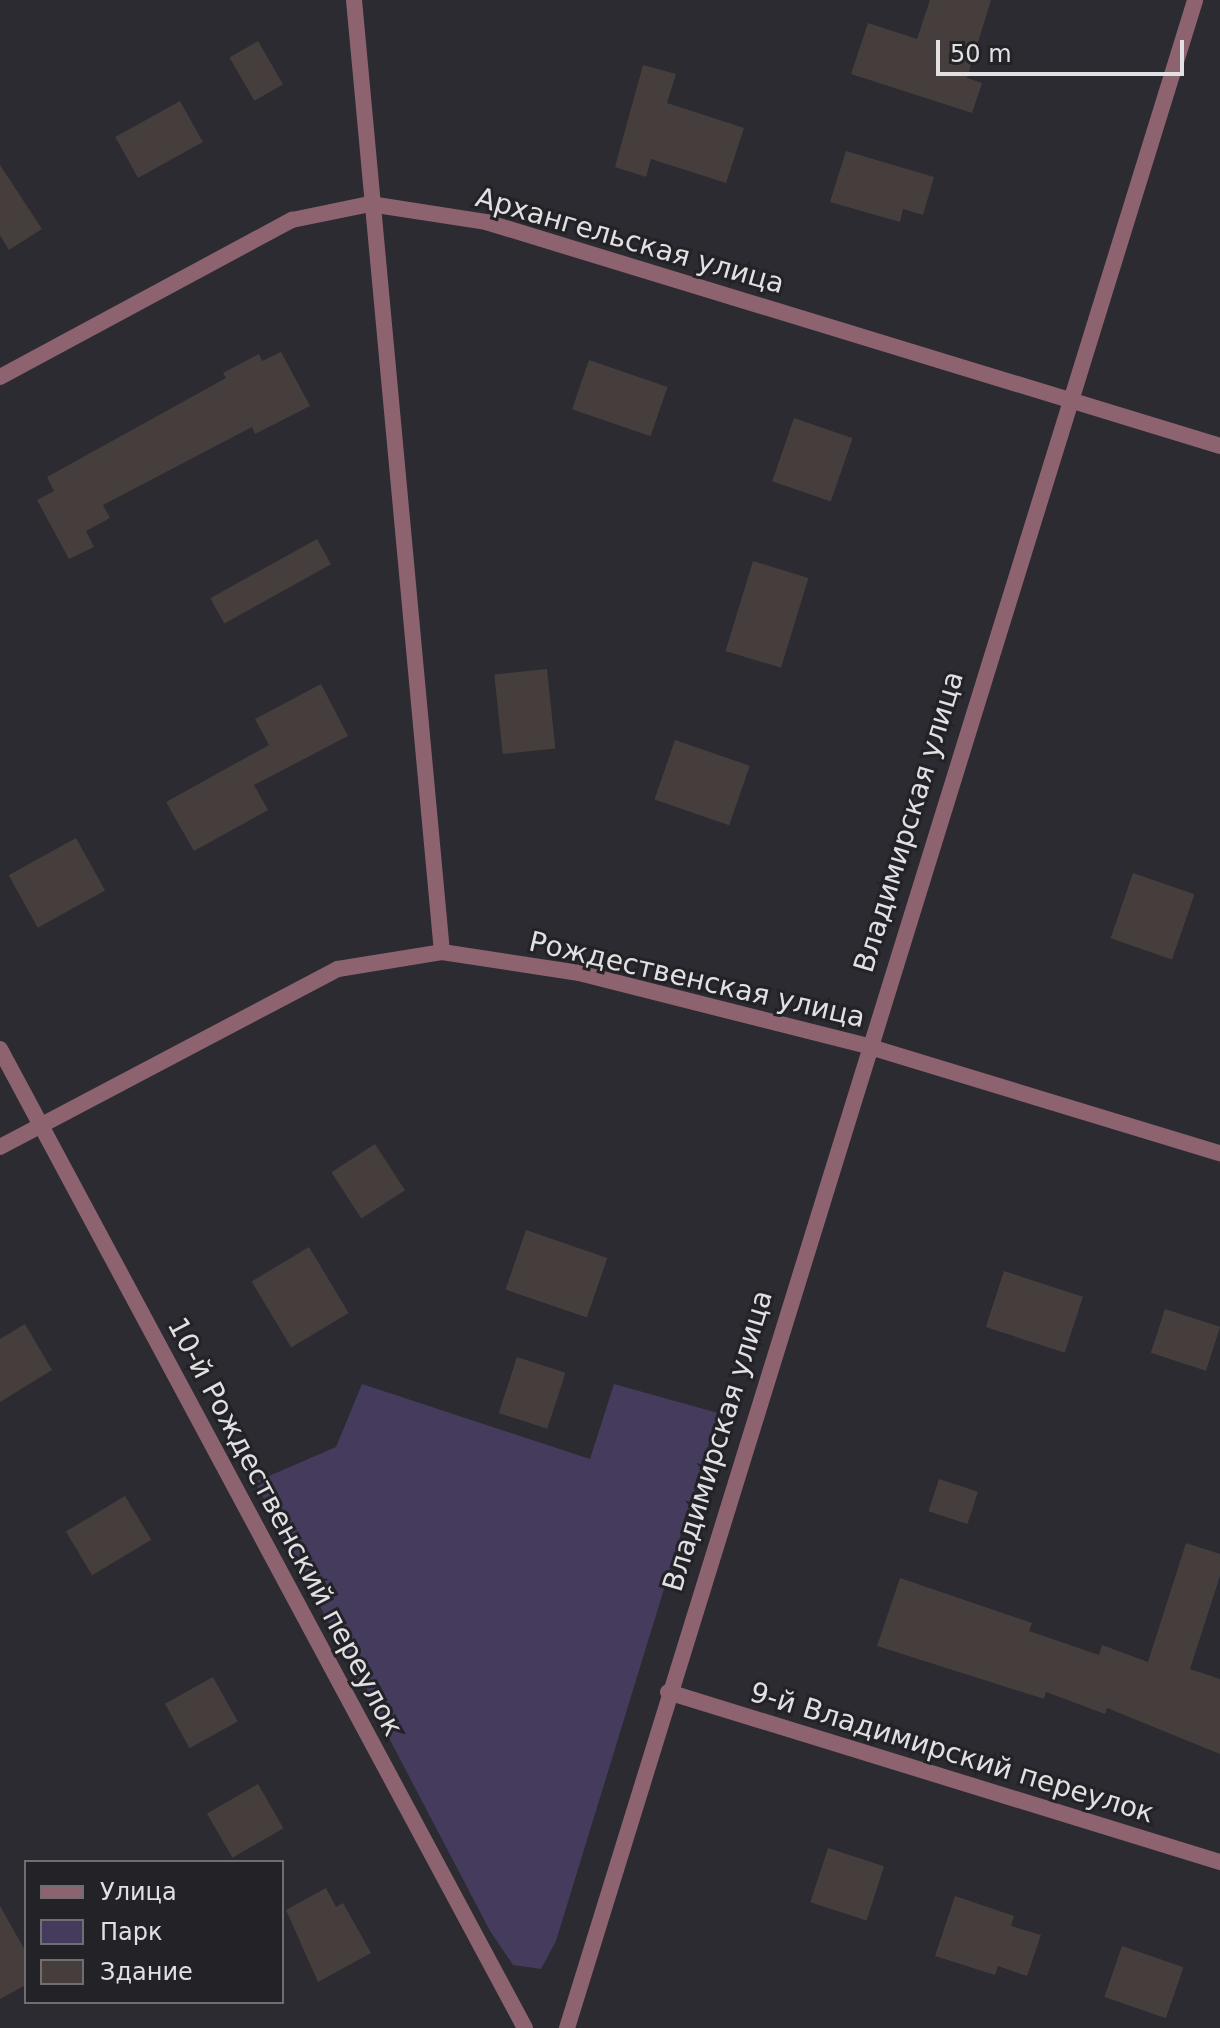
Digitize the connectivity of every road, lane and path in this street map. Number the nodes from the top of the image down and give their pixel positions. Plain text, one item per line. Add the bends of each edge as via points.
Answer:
1 (354, 0) edge
2 (1195, 0) edge
3 (370, 204) junction
4 (0, 377) edge
5 (1068, 400) junction
6 (1220, 446) edge
7 (442, 952) junction
8 (867, 1046) junction
9 (0, 1049) edge
10 (40, 1126) junction
11 (0, 1147) edge
12 (1220, 1153) edge
13 (668, 1692) junction
14 (1220, 1862) edge
15 (525, 2028) edge
16 (567, 2028) edge

1 - 3 street
2 - 5 street, Владимирская улица
3 - 4 street, Архангельская улица via 292,220
3 - 5 street, Архангельская улица via 486,222
3 - 7 street
5 - 6 street, Архангельская улица
5 - 8 street, Владимирская улица
7 - 8 street, Рождественская улица via 579,973
7 - 10 street, Рождественская улица via 338,969
8 - 12 street, Рождественская улица
8 - 13 street, Владимирская улица
9 - 10 street, 10-й Рождественский переулок
10 - 11 street, Рождественская улица
10 - 15 street, 10-й Рождественский переулок
13 - 14 street, 9-й Владимирский переулок
13 - 16 street, Владимирская улица

